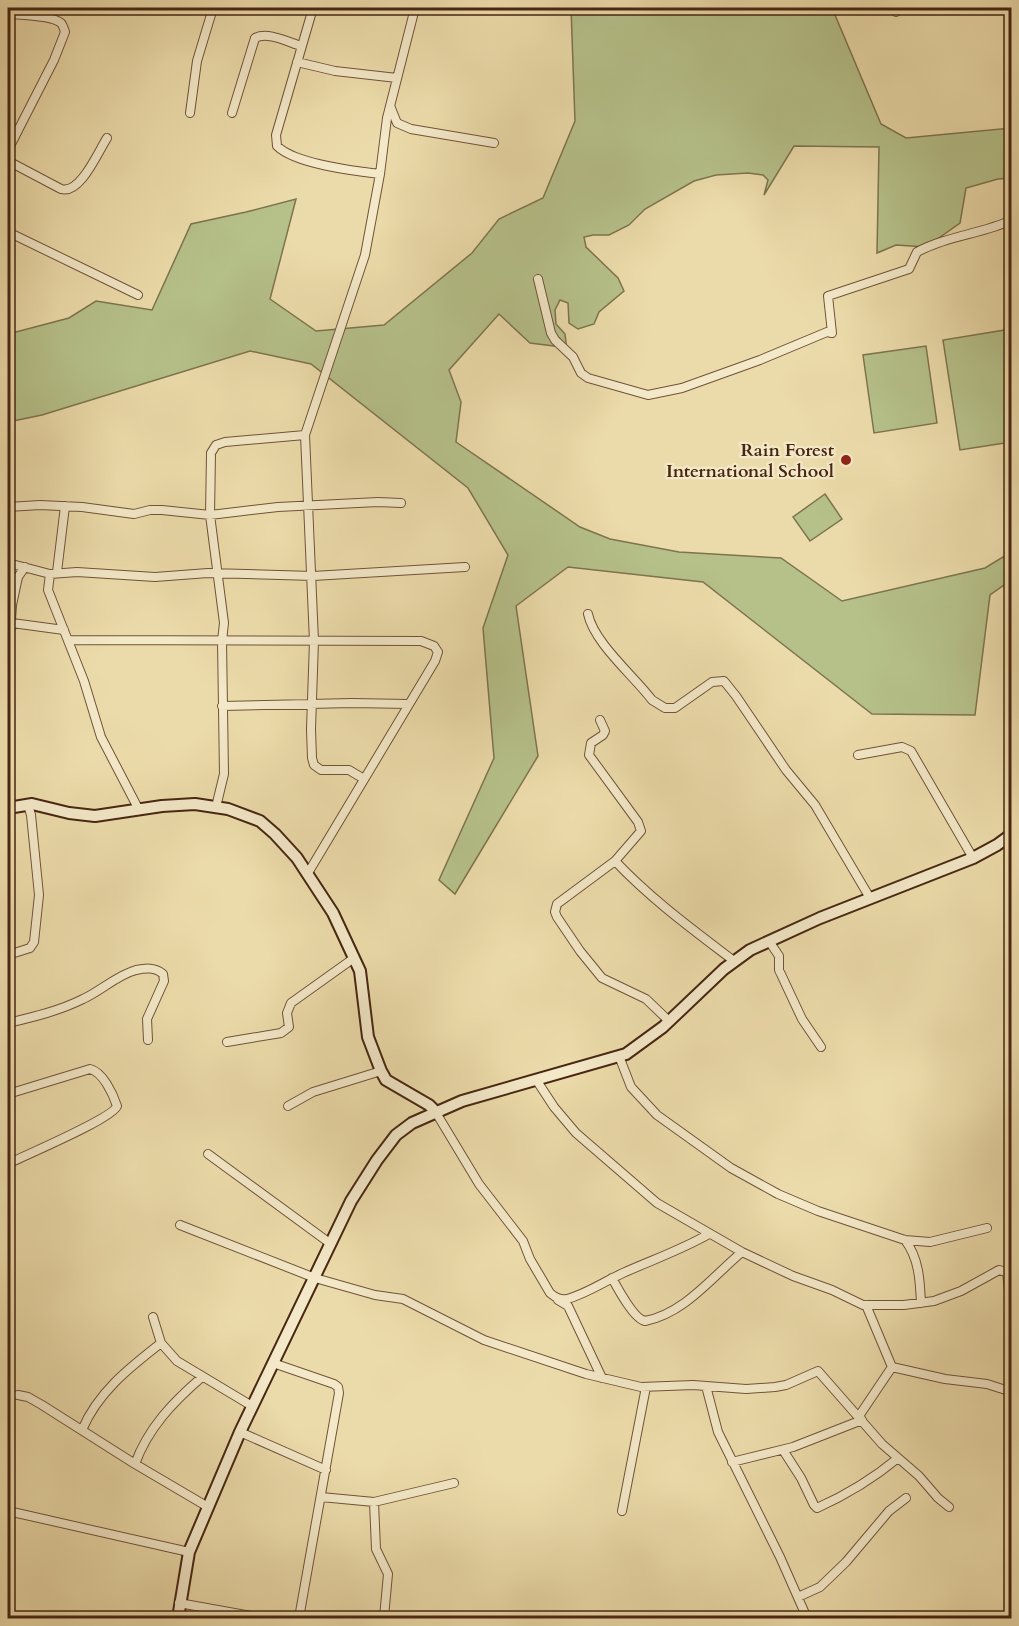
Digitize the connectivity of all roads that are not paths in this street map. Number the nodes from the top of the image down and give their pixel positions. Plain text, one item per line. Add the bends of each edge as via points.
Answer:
1 (213, 8) edge
2 (313, 8) edge
3 (415, 8) edge
4 (8, 14) edge
5 (301, 46) junction
6 (297, 62) junction
7 (397, 78) junction
8 (390, 107) junction
9 (190, 113) dead end
10 (232, 113) dead end
11 (106, 138) dead end
12 (494, 143) dead end
13 (8, 150) edge
14 (8, 161) edge
15 (380, 174) junction
16 (1011, 220) edge
17 (8, 232) edge
18 (538, 279) dead end
19 (138, 296) dead end
20 (305, 435) junction
21 (402, 503) dead end
22 (308, 505) junction
23 (65, 506) junction
24 (8, 507) edge
25 (210, 515) junction
26 (8, 563) edge
27 (25, 567) junction
28 (465, 567) dead end
29 (54, 573) junction
30 (218, 575) junction
31 (313, 576) junction
32 (588, 614) dead end
33 (12, 622) junction
34 (64, 630) junction
35 (68, 640) junction
36 (222, 641) junction
37 (314, 641) junction
38 (8, 662) edge
39 (409, 704) junction
40 (312, 705) junction
41 (222, 706) junction
42 (600, 720) dead end
43 (858, 755) dead end
44 (364, 779) junction
45 (28, 805) junction
46 (216, 807) junction
47 (8, 808) edge
48 (139, 810) junction
49 (1011, 836) edge
50 (973, 858) junction
51 (615, 861) junction
52 (308, 873) junction
53 (870, 898) junction
54 (769, 941) junction
55 (8, 955) edge
56 (354, 958) junction
57 (734, 961) junction
58 (669, 1021) junction
59 (8, 1023) edge
60 (148, 1040) dead end
61 (227, 1042) dead end
62 (821, 1047) dead end
63 (619, 1056) junction
64 (381, 1071) junction
65 (537, 1081) junction
66 (8, 1094) edge
67 (288, 1106) dead end
68 (435, 1111) junction
69 (208, 1154) dead end
70 (8, 1164) edge
71 (180, 1226) dead end
72 (987, 1228) dead end
73 (709, 1233) junction
74 (905, 1240) junction
75 (331, 1244) junction
76 (742, 1252) junction
77 (315, 1278) junction
78 (612, 1278) junction
79 (557, 1299) junction
80 (921, 1303) junction
81 (867, 1305) junction
82 (153, 1317) dead end
83 (1011, 1317) edge
84 (160, 1342) junction
85 (273, 1363) junction
86 (892, 1367) junction
87 (202, 1377) junction
88 (603, 1378) junction
89 (706, 1386) junction
90 (646, 1387) junction
91 (1011, 1392) edge
92 (18, 1395) dead end
93 (252, 1406) junction
94 (861, 1418) junction
95 (82, 1430) junction
96 (240, 1432) junction
97 (783, 1450) junction
98 (898, 1458) junction
99 (732, 1462) junction
100 (135, 1464) junction
101 (326, 1470) junction
102 (454, 1483) dead end
103 (321, 1497) junction
104 (906, 1498) dead end
105 (374, 1502) junction
106 (208, 1507) junction
107 (949, 1507) dead end
108 (8, 1511) edge
109 (622, 1511) dead end
110 (189, 1552) junction
111 (798, 1597) junction
112 (179, 1603) junction
113 (384, 1617) edge
114 (178, 1618) edge
115 (262, 1618) edge
116 (299, 1618) edge
117 (336, 1618) edge
118 (434, 1618) edge
119 (515, 1618) edge
120 (807, 1618) edge

1 - 9 street via 197,61
2 - 5 street
3 - 7 street
4 - 13 street via 57,21 64,32
5 - 6 street
5 - 10 street via 267,36 255,38
6 - 7 street
6 - 15 street via 276,135 277,146 286,153 334,168
7 - 8 street
8 - 12 street via 397,123 411,129
8 - 15 street
11 - 14 street via 78,184 70,189 61,189
15 - 20 street via 365,255
16 - 18 street via 926,247 917,252 909,269 828,296 832,333 658,394 596,382 581,373 573,357 551,333
17 - 19 street
20 - 22 street
20 - 25 street via 216,445 211,453
21 - 22 street
22 - 25 street
22 - 31 street
23 - 24 street
23 - 25 street via 134,514 162,510
23 - 29 street
25 - 30 street
26 - 27 street
27 - 29 street
27 - 33 street via 15,587
28 - 31 street
29 - 30 street
29 - 34 street via 48,590
30 - 31 street
30 - 36 street via 224,623
31 - 37 street
32 - 53 street via 605,645 660,706 675,708 712,682 724,681 815,806
33 - 34 street
33 - 38 street
34 - 35 street
35 - 36 street
35 - 48 street via 101,737
36 - 37 street
36 - 41 street
37 - 39 street via 421,641 434,646 438,652 435,661
37 - 40 street
39 - 40 street
39 - 44 street
40 - 41 street
40 - 44 street via 314,765 321,770 349,770
41 - 46 street via 224,774
42 - 51 street via 603,735 591,743 589,754 641,827 639,835
43 - 50 street via 902,747 911,752
44 - 52 street
45 - 47 street
45 - 48 street via 95,816
45 - 55 street via 39,895 34,942 30,948
46 - 48 street via 195,804
46 - 52 street via 260,821
49 - 50 street
50 - 53 street
51 - 57 street via 661,906
51 - 58 street via 556,904 555,912 602,978 646,999
52 - 56 street
53 - 54 street
54 - 57 street
54 - 62 street via 779,956 779,970 802,1019
56 - 61 street via 291,1002 286,1030
56 - 64 street via 360,971 368,1037
57 - 58 street
58 - 63 street
59 - 60 street via 52,1012 129,973 153,969 164,977 147,1019
63 - 65 street
63 - 74 street via 631,1087 657,1115 731,1168 818,1211
64 - 67 street via 313,1092
64 - 68 street via 386,1080
65 - 68 street
65 - 73 street via 576,1133 657,1203
66 - 70 street via 90,1069 99,1074 117,1106 82,1129
68 - 75 street via 396,1135 351,1201
68 - 79 street via 479,1184 515,1228
69 - 75 street
71 - 77 street
72 - 74 street via 930,1242
73 - 76 street
73 - 78 street
74 - 80 street via 913,1250
75 - 77 street
76 - 78 street via 687,1302 645,1322
76 - 81 street
77 - 85 street
77 - 88 street via 403,1299 484,1340
78 - 79 street via 566,1299
79 - 88 street via 568,1306
80 - 81 street
80 - 83 street via 961,1291 999,1270 1006,1272
81 - 86 street
82 - 84 street
84 - 87 street via 177,1361
84 - 95 street via 113,1382 90,1411
85 - 93 street
85 - 101 street via 338,1387
86 - 91 street
86 - 94 street
87 - 93 street
87 - 100 street via 158,1419
88 - 90 street
89 - 90 street
89 - 94 street via 775,1387 818,1371
89 - 99 street via 718,1432
90 - 109 street
92 - 95 street via 28,1397
93 - 96 street
94 - 97 street via 833,1433
94 - 98 street
95 - 100 street
96 - 101 street
96 - 106 street
97 - 98 street via 817,1508
97 - 99 street
98 - 107 street
99 - 111 street
100 - 106 street
101 - 103 street
102 - 105 street
103 - 105 street
103 - 116 street
104 - 111 street via 889,1511 820,1587
105 - 113 street via 376,1549 387,1574
106 - 110 street
108 - 110 street
110 - 112 street
111 - 120 street
112 - 114 street
112 - 115 street
113 - 117 street
113 - 118 street
118 - 119 street

